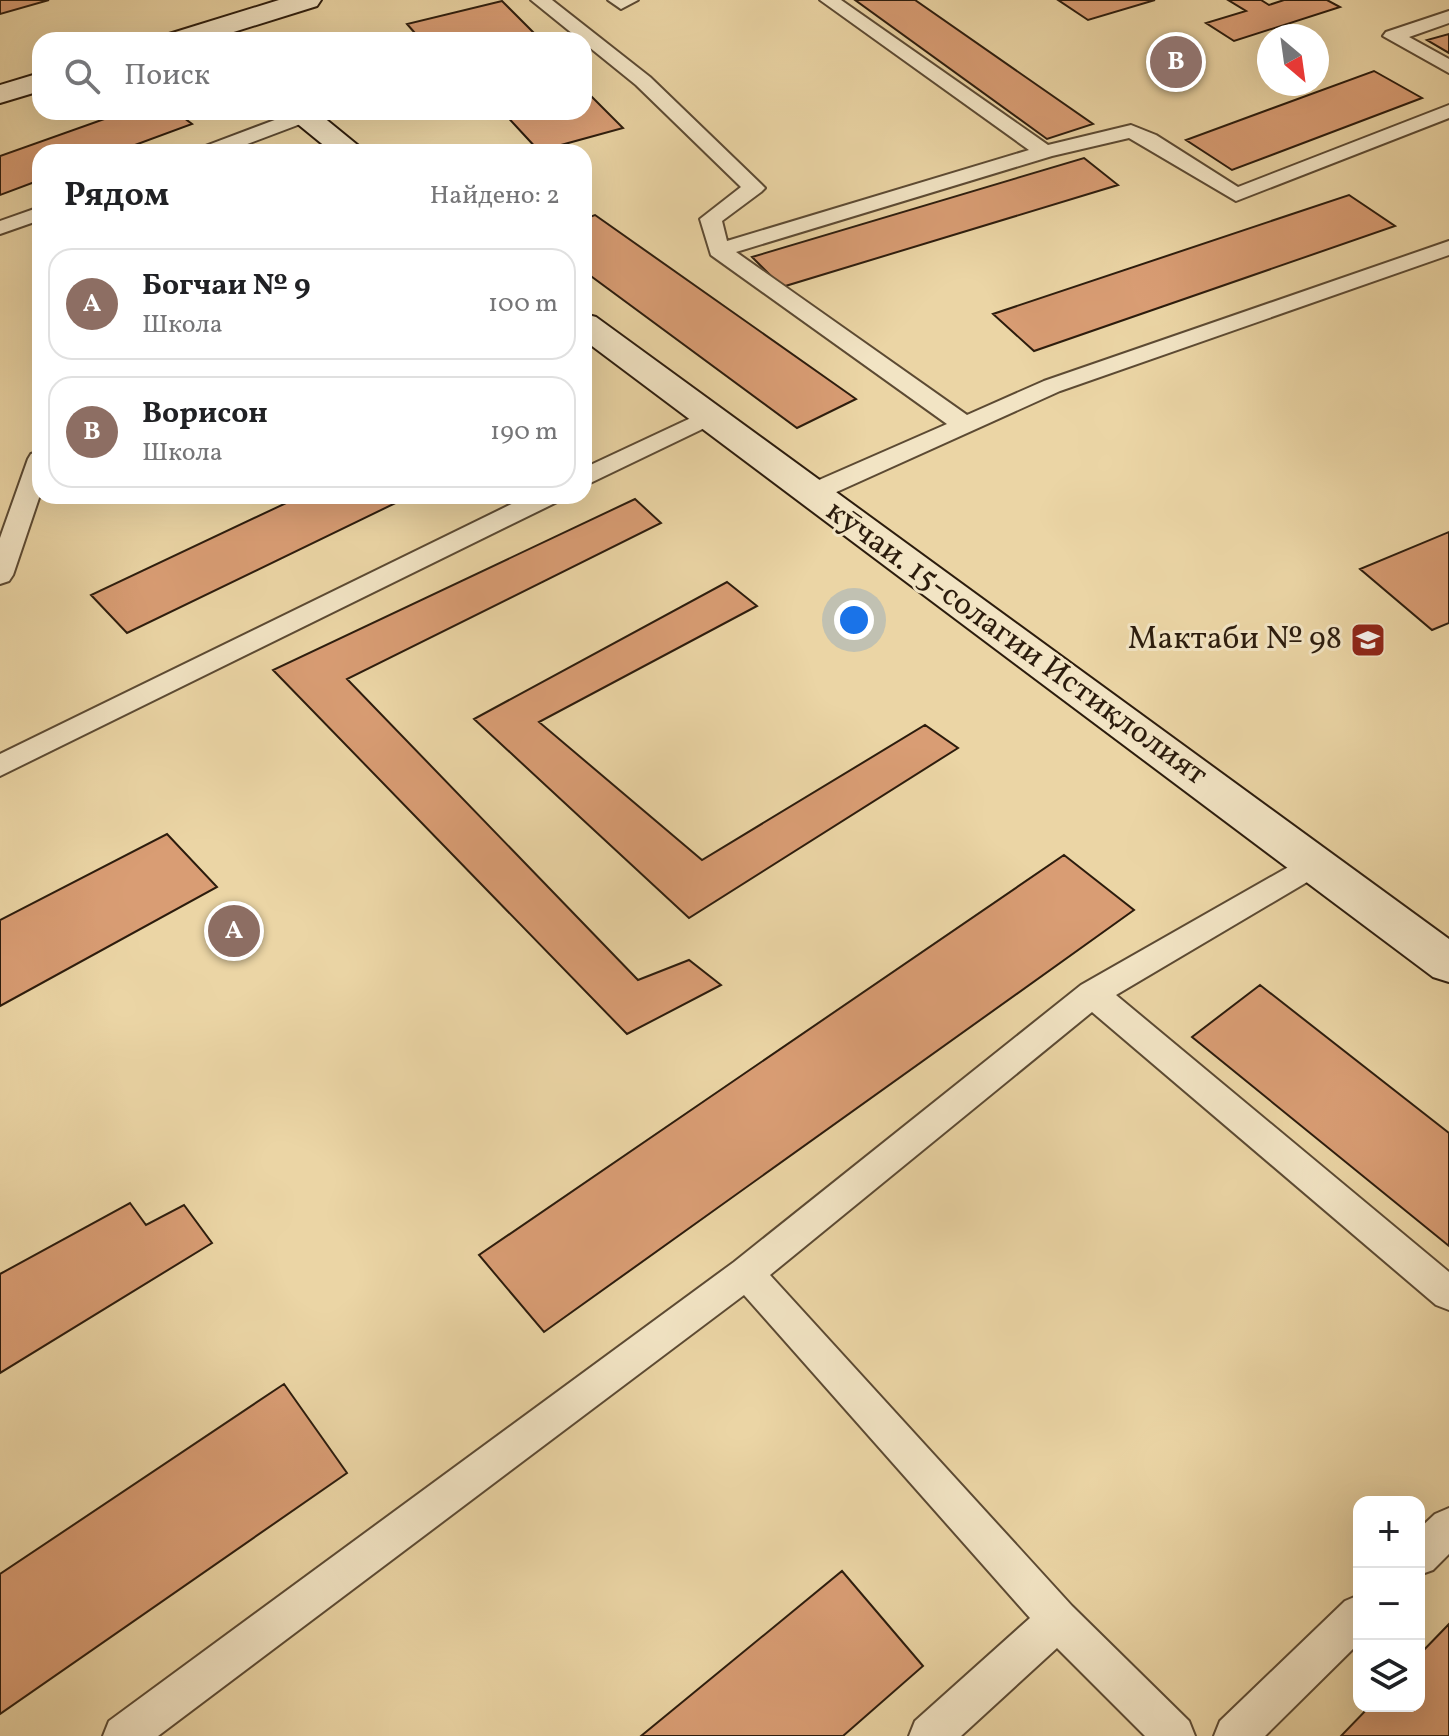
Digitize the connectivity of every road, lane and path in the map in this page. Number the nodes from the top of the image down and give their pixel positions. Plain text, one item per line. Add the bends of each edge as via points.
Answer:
1 (307, 0) edge
2 (540, 0) edge
3 (617, 0) edge
4 (629, 0) edge
5 (829, 0) edge
6 (1449, 17) edge
7 (210, 32) edge
8 (581, 32) edge
9 (592, 41) edge
10 (1449, 67) edge
11 (32, 84) edge
12 (3, 92) edge
13 (1449, 111) edge
14 (286, 120) edge
15 (309, 120) edge
16 (227, 144) edge
17 (340, 144) edge
18 (1045, 152) junction
19 (32, 216) edge
20 (0, 228) edge
21 (1449, 248) edge
22 (719, 250) junction
23 (592, 330) edge
24 (708, 417) junction
25 (965, 425) junction
26 (592, 474) edge
27 (32, 482) edge
28 (812, 493) junction
29 (532, 504) edge
30 (0, 575) edge
31 (34, 750) junction
32 (0, 756) edge
33 (0, 766) edge
34 (1313, 864) junction
35 (1449, 964) edge
36 (1092, 994) junction
37 (746, 1273) junction
38 (1449, 1294) edge
39 (1449, 1527) edge
40 (1425, 1550) edge
41 (1058, 1620) junction
42 (1353, 1621) edge
43 (124, 1736) edge
44 (930, 1736) edge
45 (1174, 1736) edge
46 (1235, 1736) edge

1 - 7 street
2 - 8 lane
3 - 4 lane
5 - 18 lane
6 - 10 lane via 1393,36
9 - 22 lane via 643,81 754,188 711,219
11 - 12 street
13 - 18 lane via 1236,195 1131,131
14 - 16 lane
15 - 17 street
18 - 22 lane
19 - 20 lane
21 - 25 lane via 1052,386
22 - 25 lane
23 - 24 street, кӯчаи. 15-солагии Истиқлолият
24 - 26 lane
24 - 28 street, кӯчаи. 15-солагии Истиқлолият
25 - 28 lane
27 - 30 lane
28 - 34 street, кӯчаи. 15-солагии Истиқлолият
29 - 31 lane
31 - 32 lane
31 - 33 lane
34 - 35 street, кӯчаи. 15-солагии Истиқлолият
34 - 36 lane
36 - 37 lane
36 - 38 lane
37 - 41 lane
37 - 43 lane
39 - 40 lane
41 - 44 lane
41 - 45 lane
42 - 46 lane

